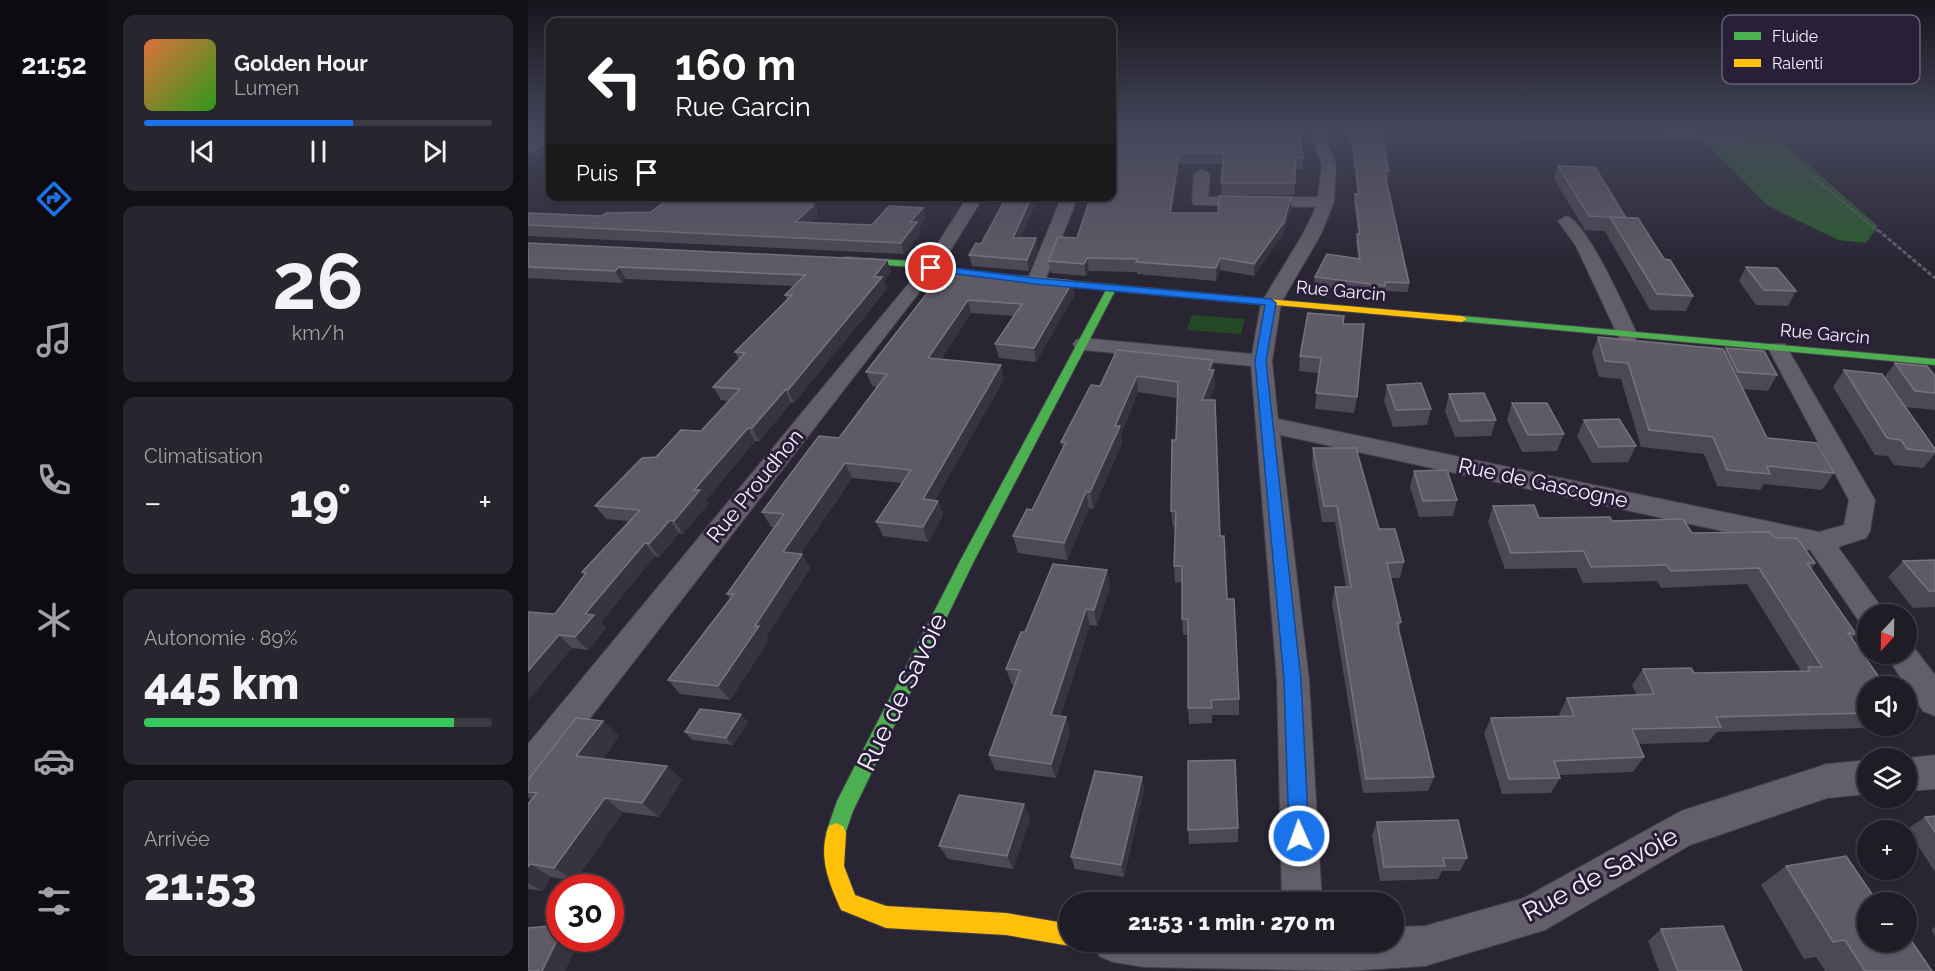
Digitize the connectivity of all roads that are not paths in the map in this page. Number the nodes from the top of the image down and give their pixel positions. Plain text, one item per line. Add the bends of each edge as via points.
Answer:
1 (1202, 174) dead end
2 (1328, 174) edge
3 (973, 201) edge
4 (1068, 201) edge
5 (1326, 202) junction
6 (1566, 221) dead end
7 (828, 260) edge
8 (931, 268) junction
9 (1035, 281) junction
10 (1112, 288) junction
11 (1271, 303) junction
12 (1628, 336) junction
13 (1083, 344) junction
14 (1778, 348) junction
15 (1261, 361) junction
16 (1935, 362) edge
17 (1266, 424) junction
18 (1819, 543) junction
19 (1864, 604) edge
20 (1908, 664) edge
21 (1935, 701) edge
22 (528, 771) edge
23 (1935, 772) edge
24 (1917, 773) edge
25 (1857, 778) edge
26 (1302, 892) edge
27 (1059, 933) edge
28 (1404, 946) edge

1 - 5 street via 1200,202
2 - 5 street
3 - 8 street, Rue Proudhon
4 - 9 street
5 - 11 street
6 - 12 street via 1584,245
7 - 8 street, Rue Garcin
8 - 9 street, Rue Garcin
8 - 22 street, Rue Proudhon
9 - 10 street, Rue Garcin
10 - 11 street, Rue Garcin
10 - 13 street, Rue de Savoie
11 - 12 street, Rue Garcin
11 - 15 street
12 - 14 street, Rue Garcin
13 - 15 street
13 - 27 street, Rue de Savoie via 961,574 844,808 832,844 835,874 848,903 886,917 1006,924
14 - 16 street, Rue Garcin
14 - 18 street via 1862,500 1856,531
15 - 17 street
17 - 18 street, Rue de Gascogne
17 - 26 street via 1293,680
18 - 19 street
20 - 21 street
23 - 24 street
25 - 28 street, Rue de Savoie via 1827,781 1681,830 1531,916 1425,946

